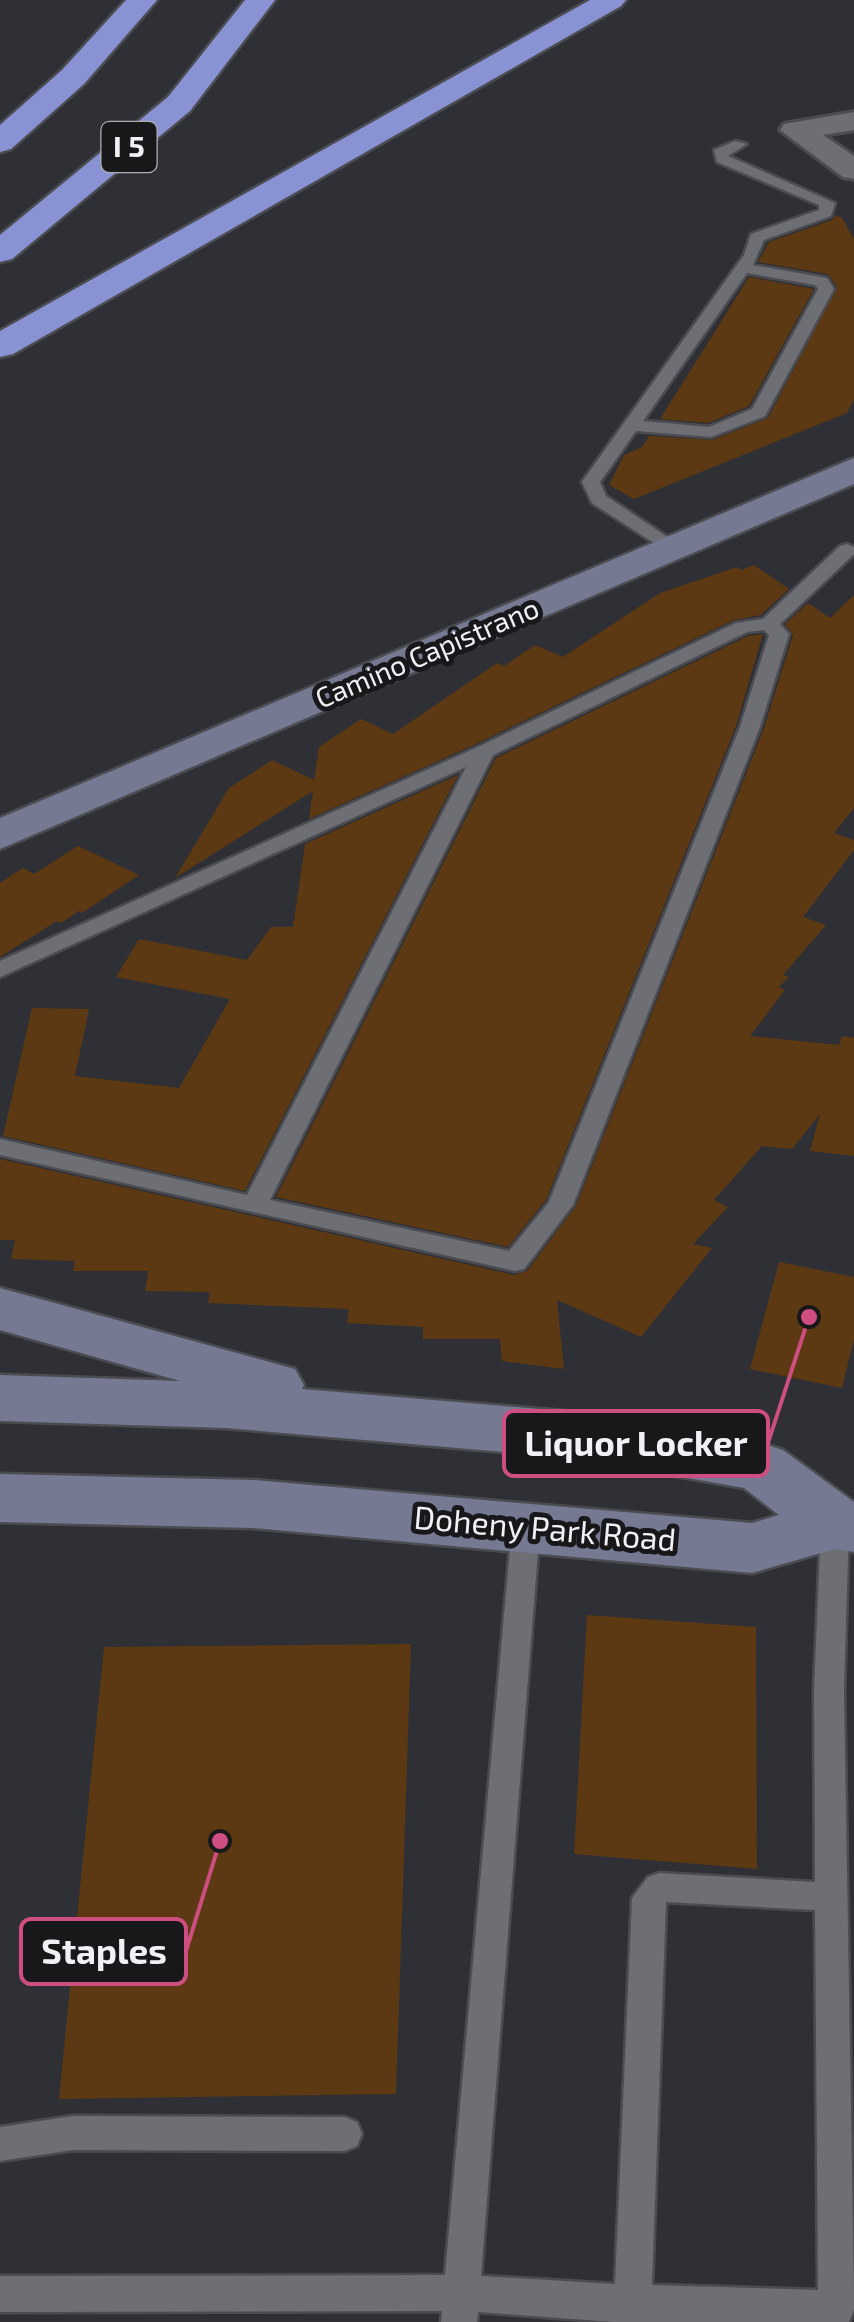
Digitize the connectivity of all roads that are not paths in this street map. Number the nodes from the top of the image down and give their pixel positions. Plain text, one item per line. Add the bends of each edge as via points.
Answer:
1 (142, 0) edge
2 (260, 0) edge
3 (622, 3) edge
4 (854, 121) edge
5 (0, 142) edge
6 (740, 144) dead end
7 (854, 170) edge
8 (0, 252) edge
9 (743, 268) junction
10 (0, 346) edge
11 (633, 426) junction
12 (854, 470) edge
13 (672, 548) junction
14 (847, 550) dead end
15 (768, 624) junction
16 (486, 751) junction
17 (0, 835) edge
18 (0, 970) edge
19 (0, 1147) edge
20 (254, 1206) junction
21 (0, 1309) edge
22 (0, 1398) edge
23 (383, 1416) junction
24 (0, 1498) edge
25 (526, 1526) junction
26 (844, 1526) edge
27 (841, 1693) edge
28 (831, 1897) junction
29 (844, 2049) edge
30 (346, 2134) dead end
31 (0, 2144) edge
32 (0, 2294) edge
33 (461, 2307) edge
34 (632, 2313) edge

1 - 5 highway via 73,77
2 - 8 highway, I 5 via 179,104
3 - 10 highway via 562,30
4 - 7 street via 795,130
6 - 9 lane via 719,153 827,203 826,213 757,237
9 - 11 lane
9 - 11 lane via 821,282 826,289 758,412 711,432
11 - 13 lane via 591,482 598,498
12 - 13 main road, Camino Capistrano
13 - 17 main road, Camino Capistrano
14 - 15 lane
15 - 16 lane via 743,627
15 - 20 lane via 779,634 750,728 560,1205 515,1262
16 - 18 lane
16 - 20 lane
19 - 20 lane
21 - 23 main road
22 - 23 main road
23 - 26 main road via 575,1435 761,1468
24 - 25 main road, Doheny Park Road via 253,1504
25 - 26 main road, Doheny Park Road via 752,1548
25 - 33 lane
26 - 27 lane
27 - 28 lane
28 - 29 lane
28 - 34 lane via 659,1887 648,1898
29 - 34 lane via 836,2309
30 - 31 lane via 73,2133
32 - 33 lane
33 - 34 lane

